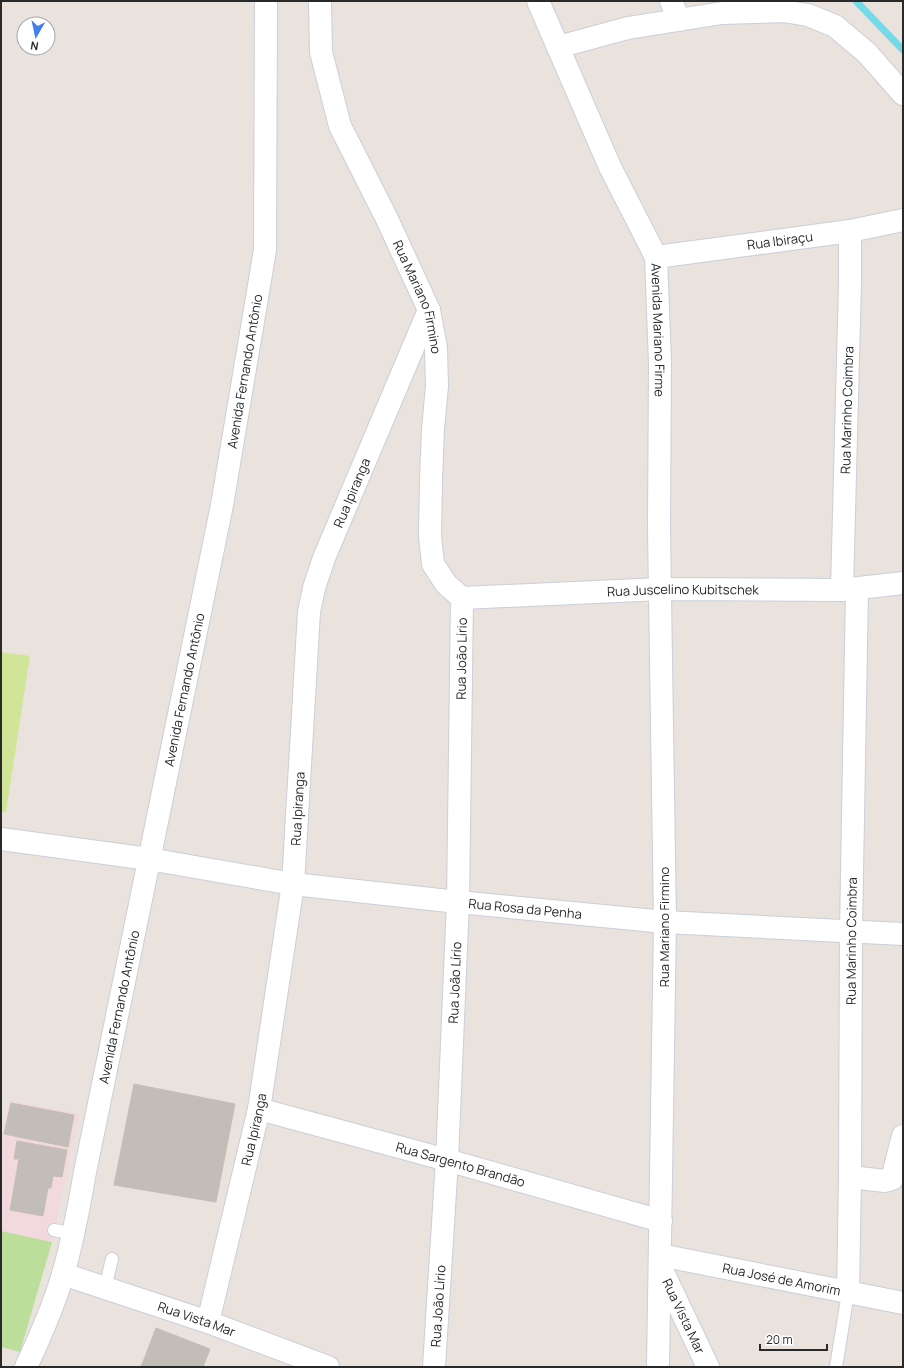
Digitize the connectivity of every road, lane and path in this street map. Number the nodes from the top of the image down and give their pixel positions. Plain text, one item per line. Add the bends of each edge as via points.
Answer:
1 (266, 1) edge
2 (320, 1) edge
3 (538, 1) edge
4 (675, 11) edge
5 (558, 47) junction
6 (903, 94) edge
7 (903, 220) edge
8 (850, 231) junction
9 (656, 257) junction
10 (429, 310) junction
11 (903, 583) edge
12 (661, 589) junction
13 (849, 589) junction
14 (462, 598) junction
15 (1, 839) edge
16 (149, 859) junction
17 (293, 884) junction
18 (458, 902) junction
19 (664, 922) junction
20 (851, 931) junction
21 (903, 934) edge
22 (259, 1109) junction
23 (903, 1136) edge
24 (447, 1160) junction
25 (850, 1177) junction
26 (661, 1221) junction
27 (112, 1259) dead end
28 (660, 1260) junction
29 (63, 1274) junction
30 (105, 1288) junction
31 (848, 1293) junction
32 (903, 1303) edge
33 (208, 1322) junction
34 (26, 1367) edge
35 (328, 1367) edge
36 (434, 1367) edge
37 (658, 1367) edge
38 (708, 1367) edge
39 (836, 1367) edge

1 - 16 street, Avenida Fernando Antônio via 265,250 222,505
2 - 10 street, Rua Mariano Firmino via 321,52 340,126
3 - 5 street, Avenida Mariano Firme
4 - 5 street via 628,28
4 - 6 street via 783,11 808,15 840,30 867,53
5 - 9 street, Avenida Mariano Firme via 610,167
7 - 8 street, Rua Ibiraçu
8 - 9 street, Rua Ibiraçu
8 - 13 street, Rua Marinho Coimbra
9 - 12 street, Avenida Mariano Firme via 660,363
10 - 14 street, Rua Mariano Firmino via 436,348 437,386 431,479 430,536 433,564 446,584
10 - 17 street, Rua Ipiranga via 324,558 314,588 309,612
11 - 13 street, Rua Juscelino Kubitschek
12 - 13 street, Rua Juscelino Kubitschek
12 - 14 street, Rua Juscelino Kubitschek
12 - 19 street, Rua Mariano Firmino
13 - 20 street, Rua Marinho Coimbra
14 - 18 street, Rua João Lírio
15 - 16 street
16 - 17 street, Rua Rosa da Penha
16 - 29 street, Avenida Fernando Antônio via 64,1232
17 - 18 street, Rua Rosa da Penha
17 - 22 street, Rua Ipiranga
18 - 19 street, Rua Rosa da Penha
18 - 24 street, Rua João Lírio
19 - 20 street, Rua Rosa da Penha
19 - 26 street, Rua Mariano Firmino
20 - 21 street, Rua Rosa da Penha
20 - 25 street, Rua Marinho Coimbra
22 - 24 street, Rua Sargento Brandão
22 - 33 street, Rua Ipiranga
23 - 25 street via 893,1175 889,1180
24 - 26 street, Rua Sargento Brandão
24 - 36 street, Rua João Lírio
25 - 31 street, Rua Marinho Coimbra
26 - 28 street, Rua Mariano Firmino
27 - 30 lane
28 - 31 street, Rua José de Amorim
28 - 37 street, Rua Mariano Firmino
28 - 38 street, Rua Vista Mar
29 - 30 street, Rua Vista Mar
29 - 34 street, Avenida Fernando Antônio
30 - 33 street, Rua Vista Mar
31 - 32 street, Rua José de Amorim
31 - 39 lane
33 - 35 street, Rua Vista Mar

